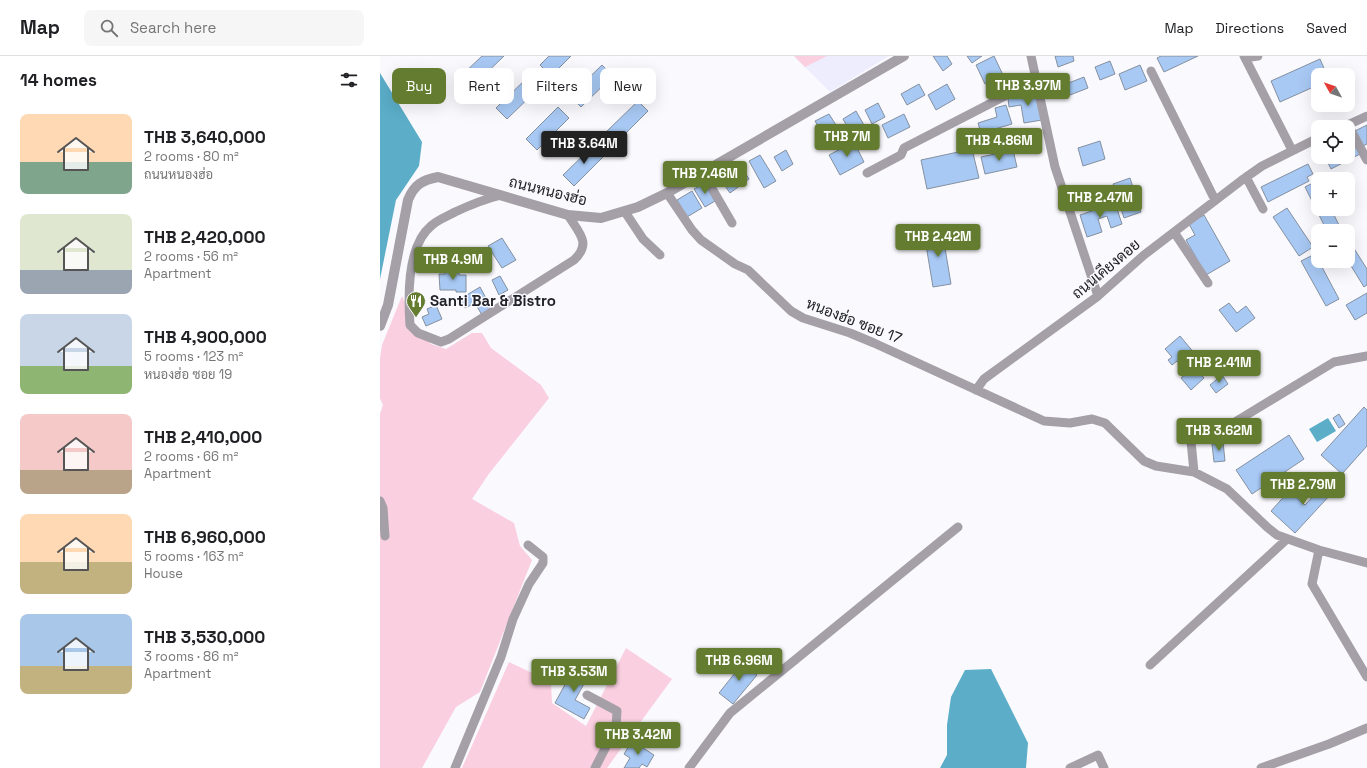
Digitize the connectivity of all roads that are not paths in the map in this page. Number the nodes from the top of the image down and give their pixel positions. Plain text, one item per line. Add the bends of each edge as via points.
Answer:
1 (1032, 56) edge
2 (1258, 56) edge
3 (906, 57) edge
4 (1245, 57) edge
5 (1150, 71) dead end
6 (1036, 80) junction
7 (1367, 116) edge
8 (1355, 121) edge
9 (1311, 141) edge
10 (1355, 141) edge
11 (1292, 150) junction
12 (1367, 160) edge
13 (703, 173) junction
14 (867, 173) dead end
15 (1246, 177) junction
16 (667, 193) junction
17 (501, 195) junction
18 (1215, 200) junction
19 (1263, 209) dead end
20 (626, 212) junction
21 (568, 215) junction
22 (732, 223) dead end
23 (1174, 232) junction
24 (660, 256) dead end
25 (1208, 283) dead end
26 (1098, 296) junction
27 (380, 326) edge
28 (1367, 356) edge
29 (976, 390) junction
30 (1194, 472) junction
31 (380, 501) edge
32 (958, 527) dead end
33 (385, 536) dead end
34 (1287, 539) junction
35 (528, 545) dead end
36 (1319, 550) junction
37 (1367, 562) edge
38 (1150, 665) dead end
39 (1367, 677) edge
40 (587, 695) dead end
41 (1367, 728) edge
42 (455, 768) edge
43 (595, 768) edge
44 (688, 768) edge
45 (1070, 768) edge
46 (1104, 768) edge
47 (1261, 768) edge

1 - 6 street
2 - 4 street
3 - 13 street, ถนนหนองฮ่อ
4 - 11 street
5 - 18 street
6 - 14 street via 904,148 901,155
6 - 26 street via 1055,167
7 - 8 street
9 - 11 street, ถนนเคียงดอย
10 - 12 street
11 - 15 street, ถนนเคียงดอย
13 - 16 street, ถนนหนองฮ่อ
13 - 22 street
15 - 18 street, ถนนเคียงดอย
15 - 19 street
16 - 20 street, ถนนหนองฮ่อ
16 - 29 street, หนองฮ่อ ซอย 17 via 701,240 748,270 791,311 803,318 868,340
17 - 21 street, ถนนหนองฮ่อ
17 - 21 street via 461,210 431,225 424,233 411,267 409,298 410,325 418,333 441,342 450,339 574,260 583,252 584,243
17 - 27 street, ถนนหนองฮ่อ via 438,177 419,183 412,190 388,305
18 - 23 street, ถนนเคียงดอย
20 - 21 street, ถนนหนองฮ่อ via 601,218
20 - 24 street via 643,238
23 - 25 street
23 - 26 street, ถนนเคียงดอย
26 - 29 street, ถนนเคียงดอย via 984,380
28 - 30 street via 1334,362 1230,425 1190,431
29 - 30 street, หนองฮ่อ ซอย 17 via 1044,421 1070,423 1092,419 1105,423 1144,461 1156,466
30 - 34 street, หนองฮ่อ ซอย 17 via 1227,489 1267,527
31 - 33 street
32 - 44 street via 730,714
34 - 36 street, หนองฮ่อ ซอย 17
34 - 38 street
35 - 42 street via 543,557 543,563 529,584 513,620 501,657
36 - 37 street, หนองฮ่อ ซอย 17
36 - 39 street via 1312,584
40 - 43 street via 617,711 616,727
41 - 47 street
45 - 46 street via 1098,755

